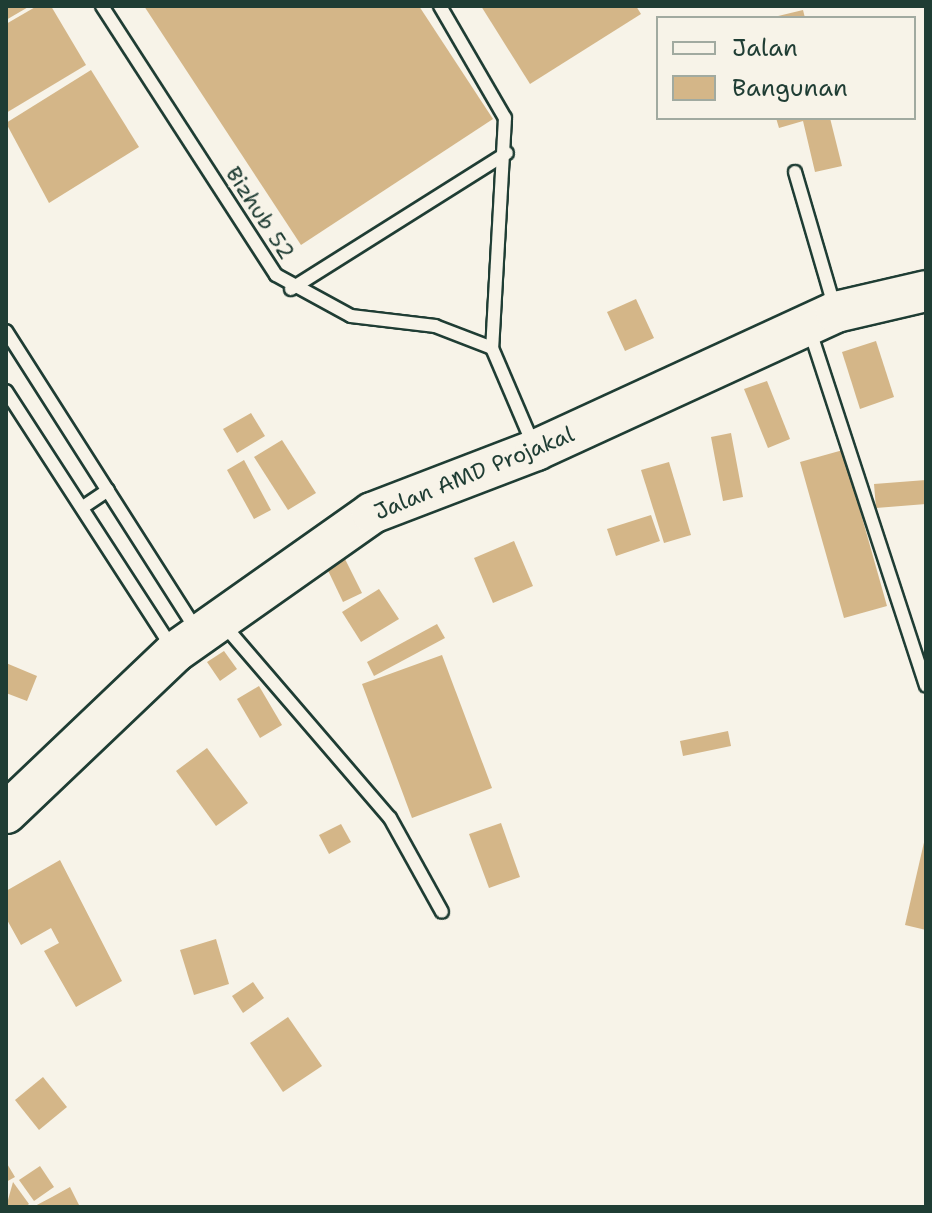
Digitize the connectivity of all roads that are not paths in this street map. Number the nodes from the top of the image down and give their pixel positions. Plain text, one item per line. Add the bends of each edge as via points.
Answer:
1 (102, 6) edge
2 (440, 6) edge
3 (507, 153) junction
4 (795, 172) dead end
5 (291, 289) junction
6 (926, 291) edge
7 (822, 318) junction
8 (6, 331) edge
9 (492, 348) junction
10 (6, 391) edge
11 (536, 450) junction
12 (108, 490) junction
13 (83, 507) junction
14 (198, 635) junction
15 (926, 685) edge
16 (6, 813) edge
17 (442, 912) dead end

1 - 5 lane, Bizhub 52
2 - 3 lane via 505,118
3 - 5 lane
3 - 9 lane
4 - 7 lane
5 - 9 lane, Bizhub 52 via 351,316 435,326
6 - 7 main road, Jalan AMD Projakal
7 - 11 main road, Jalan AMD Projakal
7 - 15 lane
8 - 12 lane
9 - 11 lane
10 - 13 lane
11 - 14 main road, Jalan AMD Projakal via 372,513
12 - 13 lane
12 - 14 lane
13 - 14 lane
14 - 16 main road, Jalan AMD Projakal
14 - 17 lane via 390,818

